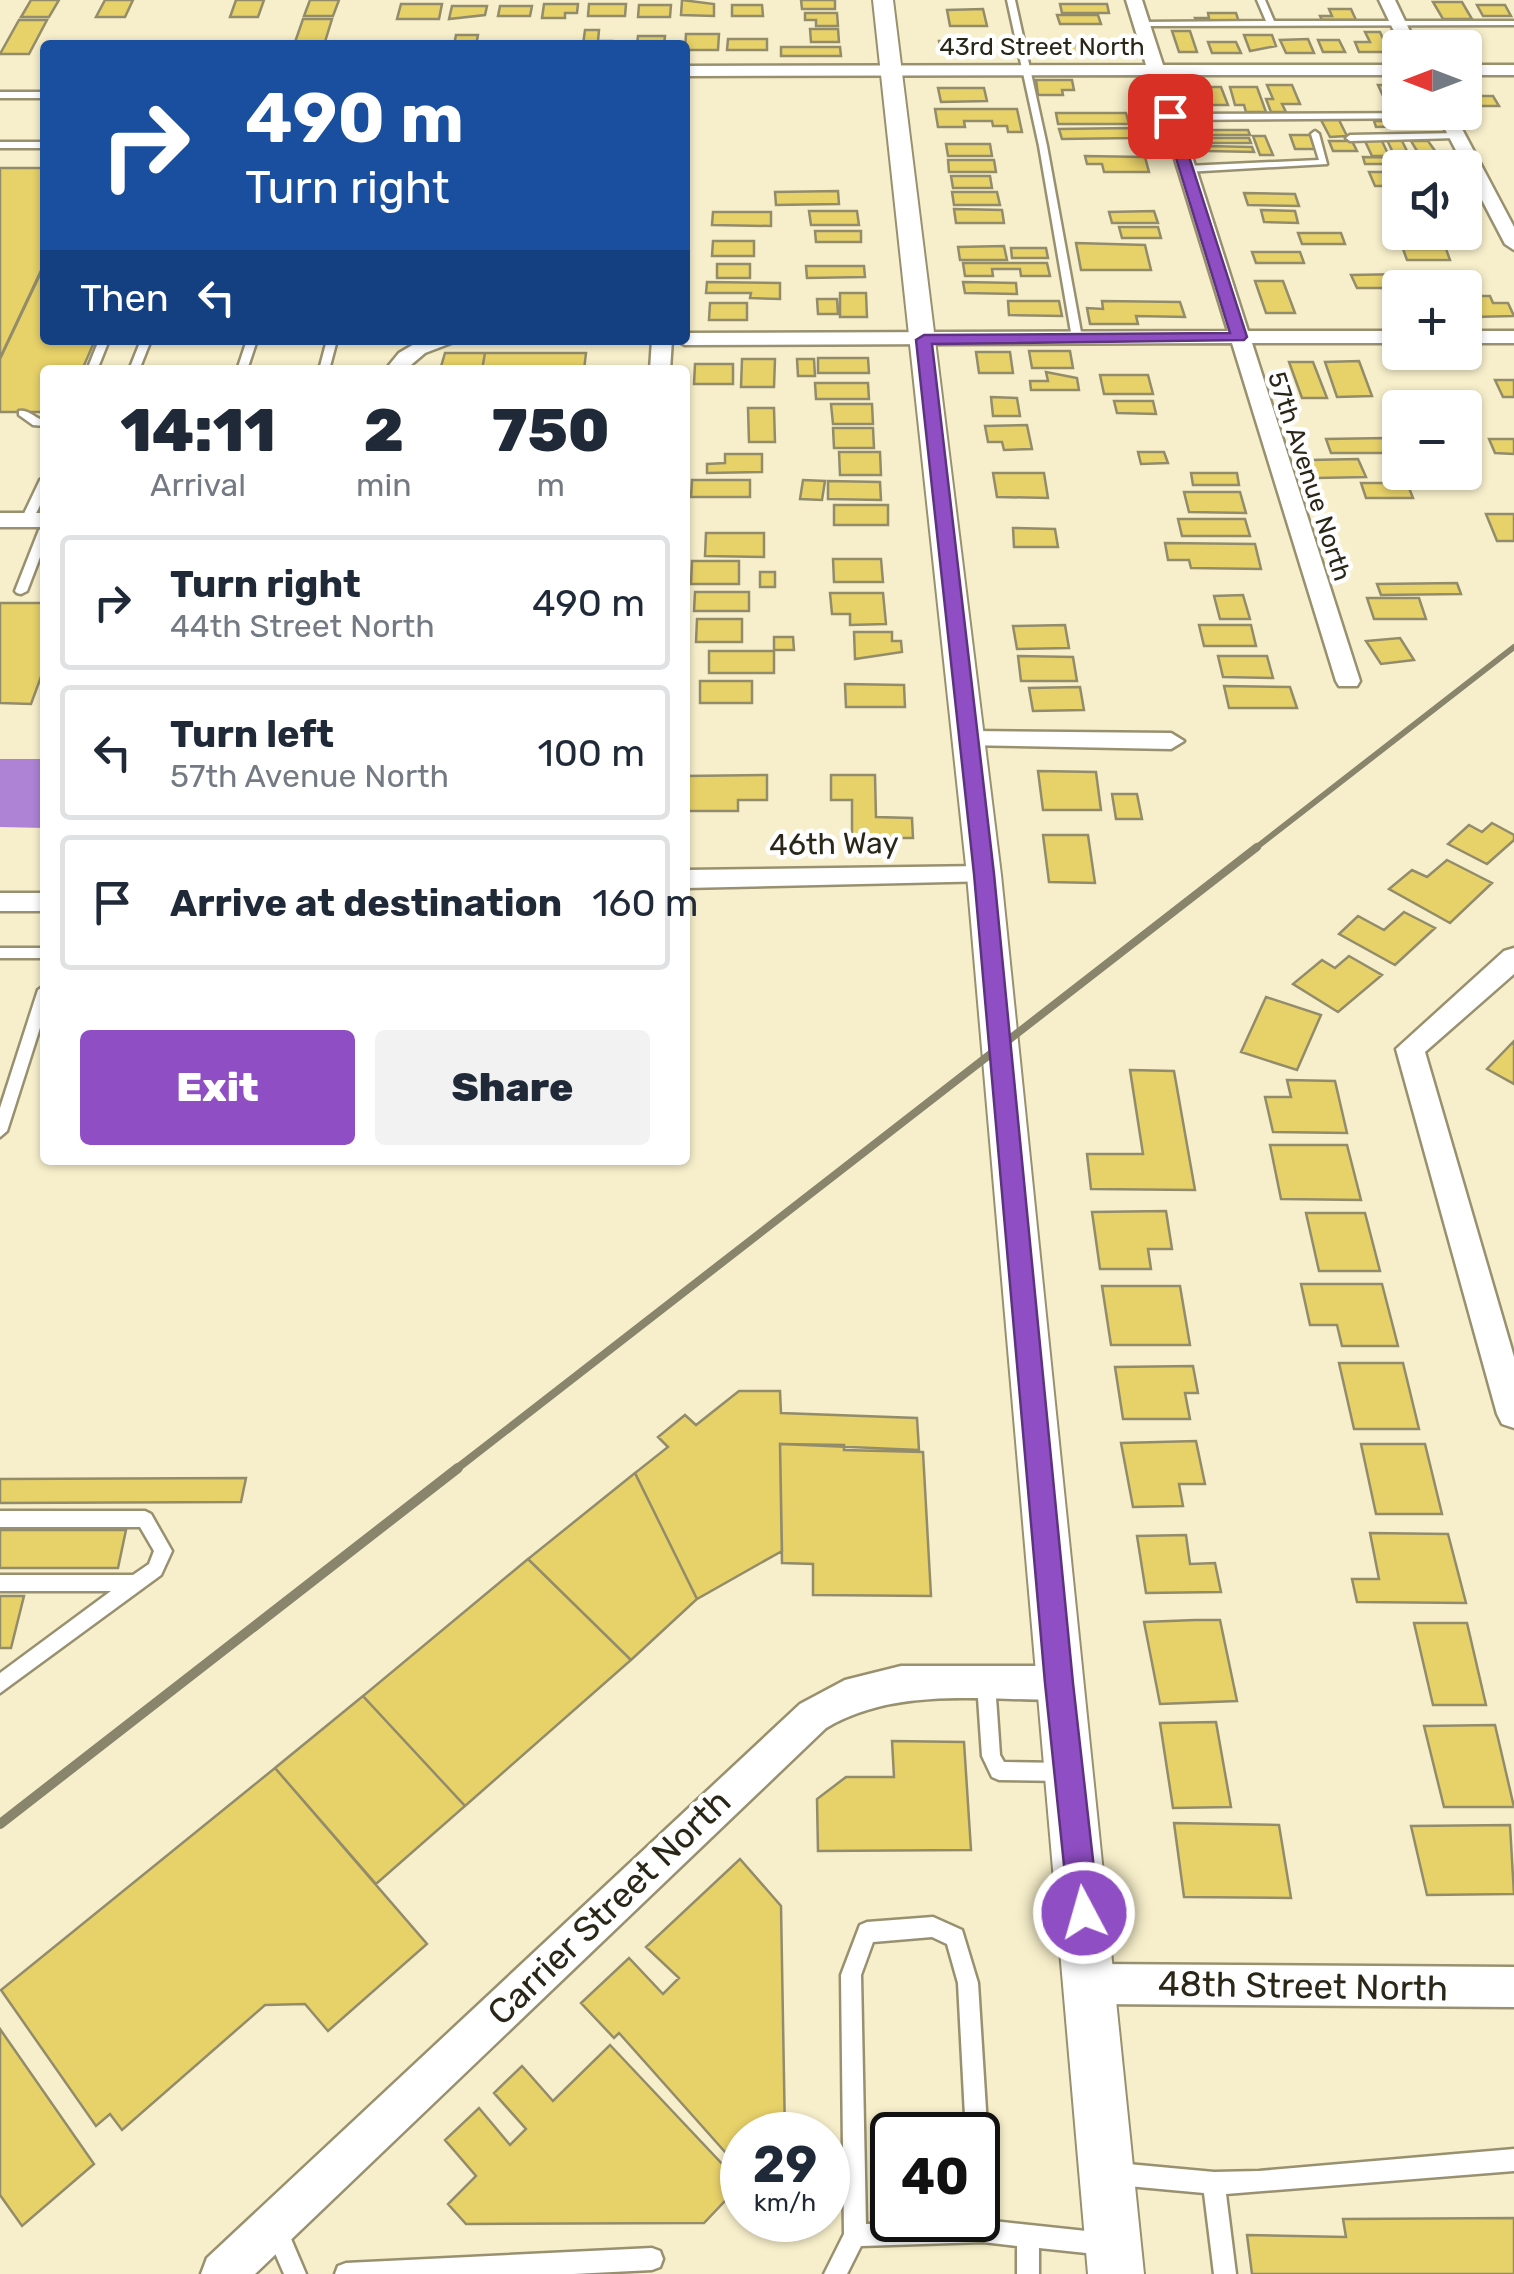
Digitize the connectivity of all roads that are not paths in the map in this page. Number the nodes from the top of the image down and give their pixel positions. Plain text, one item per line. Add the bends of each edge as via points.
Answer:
1 (883, 0) edge
2 (1011, 0) edge
3 (1134, 0) edge
4 (1261, 0) edge
5 (1387, 0) edge
6 (1514, 23) edge
7 (1142, 24) junction
8 (1272, 24) junction
9 (1399, 24) junction
10 (1402, 30) edge
11 (1155, 70) junction
12 (1382, 70) edge
13 (1482, 70) edge
14 (1514, 70) edge
15 (891, 71) junction
16 (1025, 71) junction
17 (690, 72) edge
18 (0, 95) edge
19 (40, 96) edge
20 (1382, 114) edge
21 (1170, 116) junction
22 (1453, 130) edge
23 (1316, 134) dead end
24 (1456, 135) junction
25 (1350, 138) dead end
26 (0, 145) edge
27 (40, 146) edge
28 (1186, 169) junction
29 (1514, 244) edge
30 (1514, 336) edge
31 (1239, 337) junction
32 (1382, 337) edge
33 (1482, 337) edge
34 (1077, 338) junction
35 (690, 339) edge
36 (924, 340) junction
37 (425, 345) edge
38 (399, 365) edge
39 (24, 412) dead end
40 (40, 423) edge
41 (0, 520) edge
42 (39, 523) edge
43 (21, 591) dead end
44 (1348, 681) dead end
45 (970, 739) junction
46 (1171, 741) dead end
47 (984, 874) junction
48 (690, 879) edge
49 (0, 902) edge
50 (40, 902) edge
51 (0, 953) edge
52 (40, 953) edge
53 (1514, 958) edge
54 (40, 1006) edge
55 (0, 1131) edge
56 (1514, 1414) edge
57 (0, 1519) edge
58 (0, 1583) edge
59 (137, 1583) junction
60 (0, 1668) edge
61 (22, 1668) junction
62 (986, 1683) junction
63 (1059, 1683) junction
64 (0, 1684) edge
65 (1069, 1772) junction
66 (1091, 1984) junction
67 (1514, 1988) edge
68 (976, 2112) edge
69 (1514, 2160) edge
70 (1108, 2173) junction
71 (1214, 2183) junction
72 (274, 2226) junction
73 (1000, 2233) edge
74 (854, 2235) junction
75 (870, 2235) edge
76 (1028, 2235) junction
77 (652, 2259) dead end
78 (1115, 2259) edge
79 (562, 2268) edge
80 (223, 2274) edge
81 (296, 2274) edge
82 (307, 2274) edge
83 (346, 2274) edge
84 (835, 2274) edge
85 (1028, 2274) edge
86 (1225, 2274) edge

1 - 15 street
2 - 16 lane
3 - 7 street, 57th Avenue North
4 - 8 lane
5 - 9 street
6 - 9 lane
7 - 8 lane
7 - 11 street, 57th Avenue North
8 - 9 lane
9 - 10 street
11 - 12 street, 43rd Street North
11 - 16 street, 43rd Street North
11 - 21 street, 57th Avenue North
13 - 14 street
15 - 16 street, 43rd Street North
15 - 17 street, 43rd Street North
15 - 36 street
16 - 34 lane
18 - 19 lane
20 - 21 lane
21 - 28 street, 57th Avenue North
22 - 24 street
23 - 28 lane via 1324,162
24 - 25 lane
24 - 29 street
26 - 27 lane
28 - 31 street, 57th Avenue North
30 - 33 street
31 - 32 street
31 - 34 street
31 - 44 street, 57th Avenue North
34 - 36 street
35 - 36 street
36 - 45 street
37 - 38 street
39 - 40 lane
41 - 42 street
42 - 43 lane
45 - 46 street
45 - 47 street
47 - 48 street, 46th Way
47 - 63 street
49 - 50 street
51 - 52 lane
53 - 56 street via 1410,1050
54 - 55 lane
57 - 59 lane via 145,1518 163,1552
58 - 59 lane
59 - 61 lane
60 - 61 lane
61 - 64 lane
62 - 63 street, Carrier Street North
62 - 65 lane via 991,1756 999,1770
62 - 72 street, Carrier Street North via 870,1688 813,1716
63 - 65 street
65 - 66 street
66 - 67 street, 48th Street North
66 - 70 street
68 - 74 lane via 968,1983 955,1937 934,1927 867,1932 851,1975
69 - 71 lane
70 - 71 lane
70 - 78 street
71 - 86 lane
72 - 80 street, Carrier Street North
72 - 81 lane
73 - 76 lane
74 - 75 lane
74 - 84 lane
76 - 78 lane
76 - 85 lane
77 - 79 lane
79 - 83 lane
81 - 82 lane

